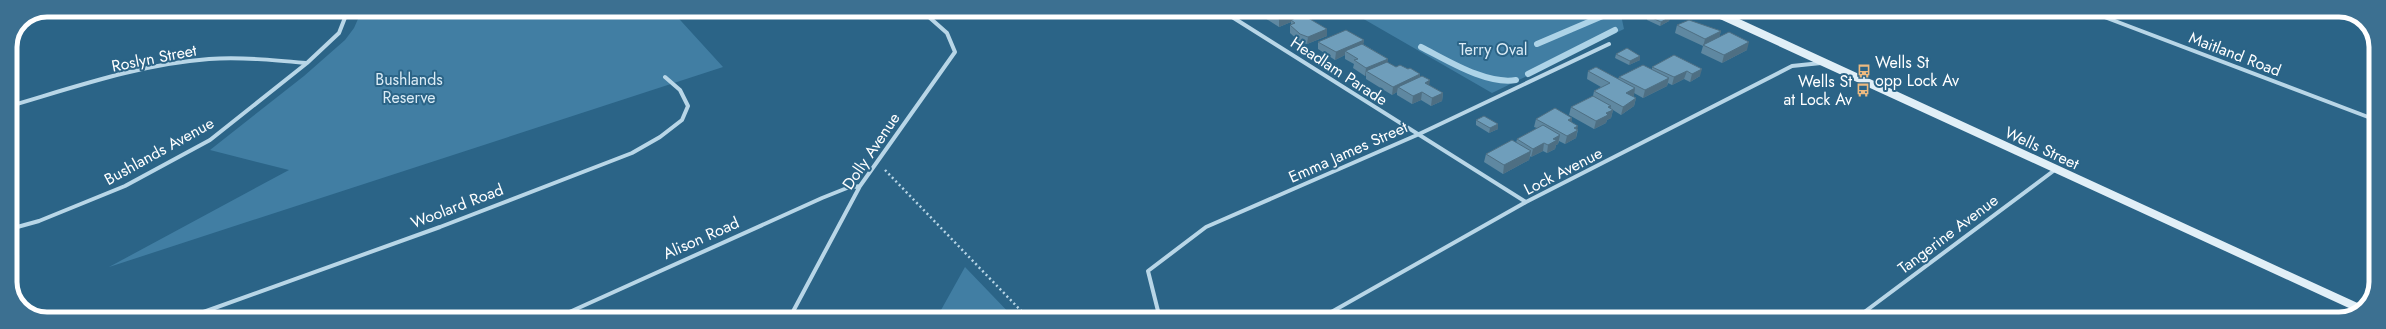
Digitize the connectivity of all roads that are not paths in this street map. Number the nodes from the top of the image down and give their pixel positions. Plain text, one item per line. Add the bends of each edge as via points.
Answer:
1 (345, 17) edge
2 (930, 17) edge
3 (1232, 17) edge
4 (1725, 17) edge
5 (2104, 17) edge
6 (1609, 44) dead end
7 (1824, 62) junction
8 (306, 63) junction
9 (665, 77) dead end
10 (17, 104) edge
11 (2369, 117) edge
12 (1417, 135) junction
13 (2056, 169) junction
14 (860, 186) junction
15 (1526, 202) junction
16 (17, 227) edge
17 (2356, 307) edge
18 (203, 312) edge
19 (570, 312) edge
20 (793, 312) edge
21 (1158, 312) edge
22 (1331, 312) edge
23 (1864, 312) edge

1 - 8 street, Bushlands Avenue via 339,33
2 - 14 street, Dolly Avenue via 948,32 954,41 954,52
3 - 12 street, Headlam Parade
4 - 7 street, Wells Street
5 - 11 street, Maitland Road
6 - 12 street, Emma James Street
7 - 13 street, Wells Street
7 - 15 street, Lock Avenue via 1792,66
8 - 10 street, Roslyn Street via 236,58 194,61 142,69
8 - 16 street, Bushlands Avenue via 210,140 125,186 39,221
9 - 18 street, Woolard Road via 680,90 688,106 682,120 660,137 632,153
12 - 15 street, Headlam Parade
12 - 21 street, Emma James Street via 1206,227 1148,271
13 - 17 street, Wells Street
13 - 23 street, Tangerine Avenue
14 - 19 street, Alison Road via 847,188 822,198
14 - 20 street, Dolly Avenue
15 - 22 street, Lock Avenue

